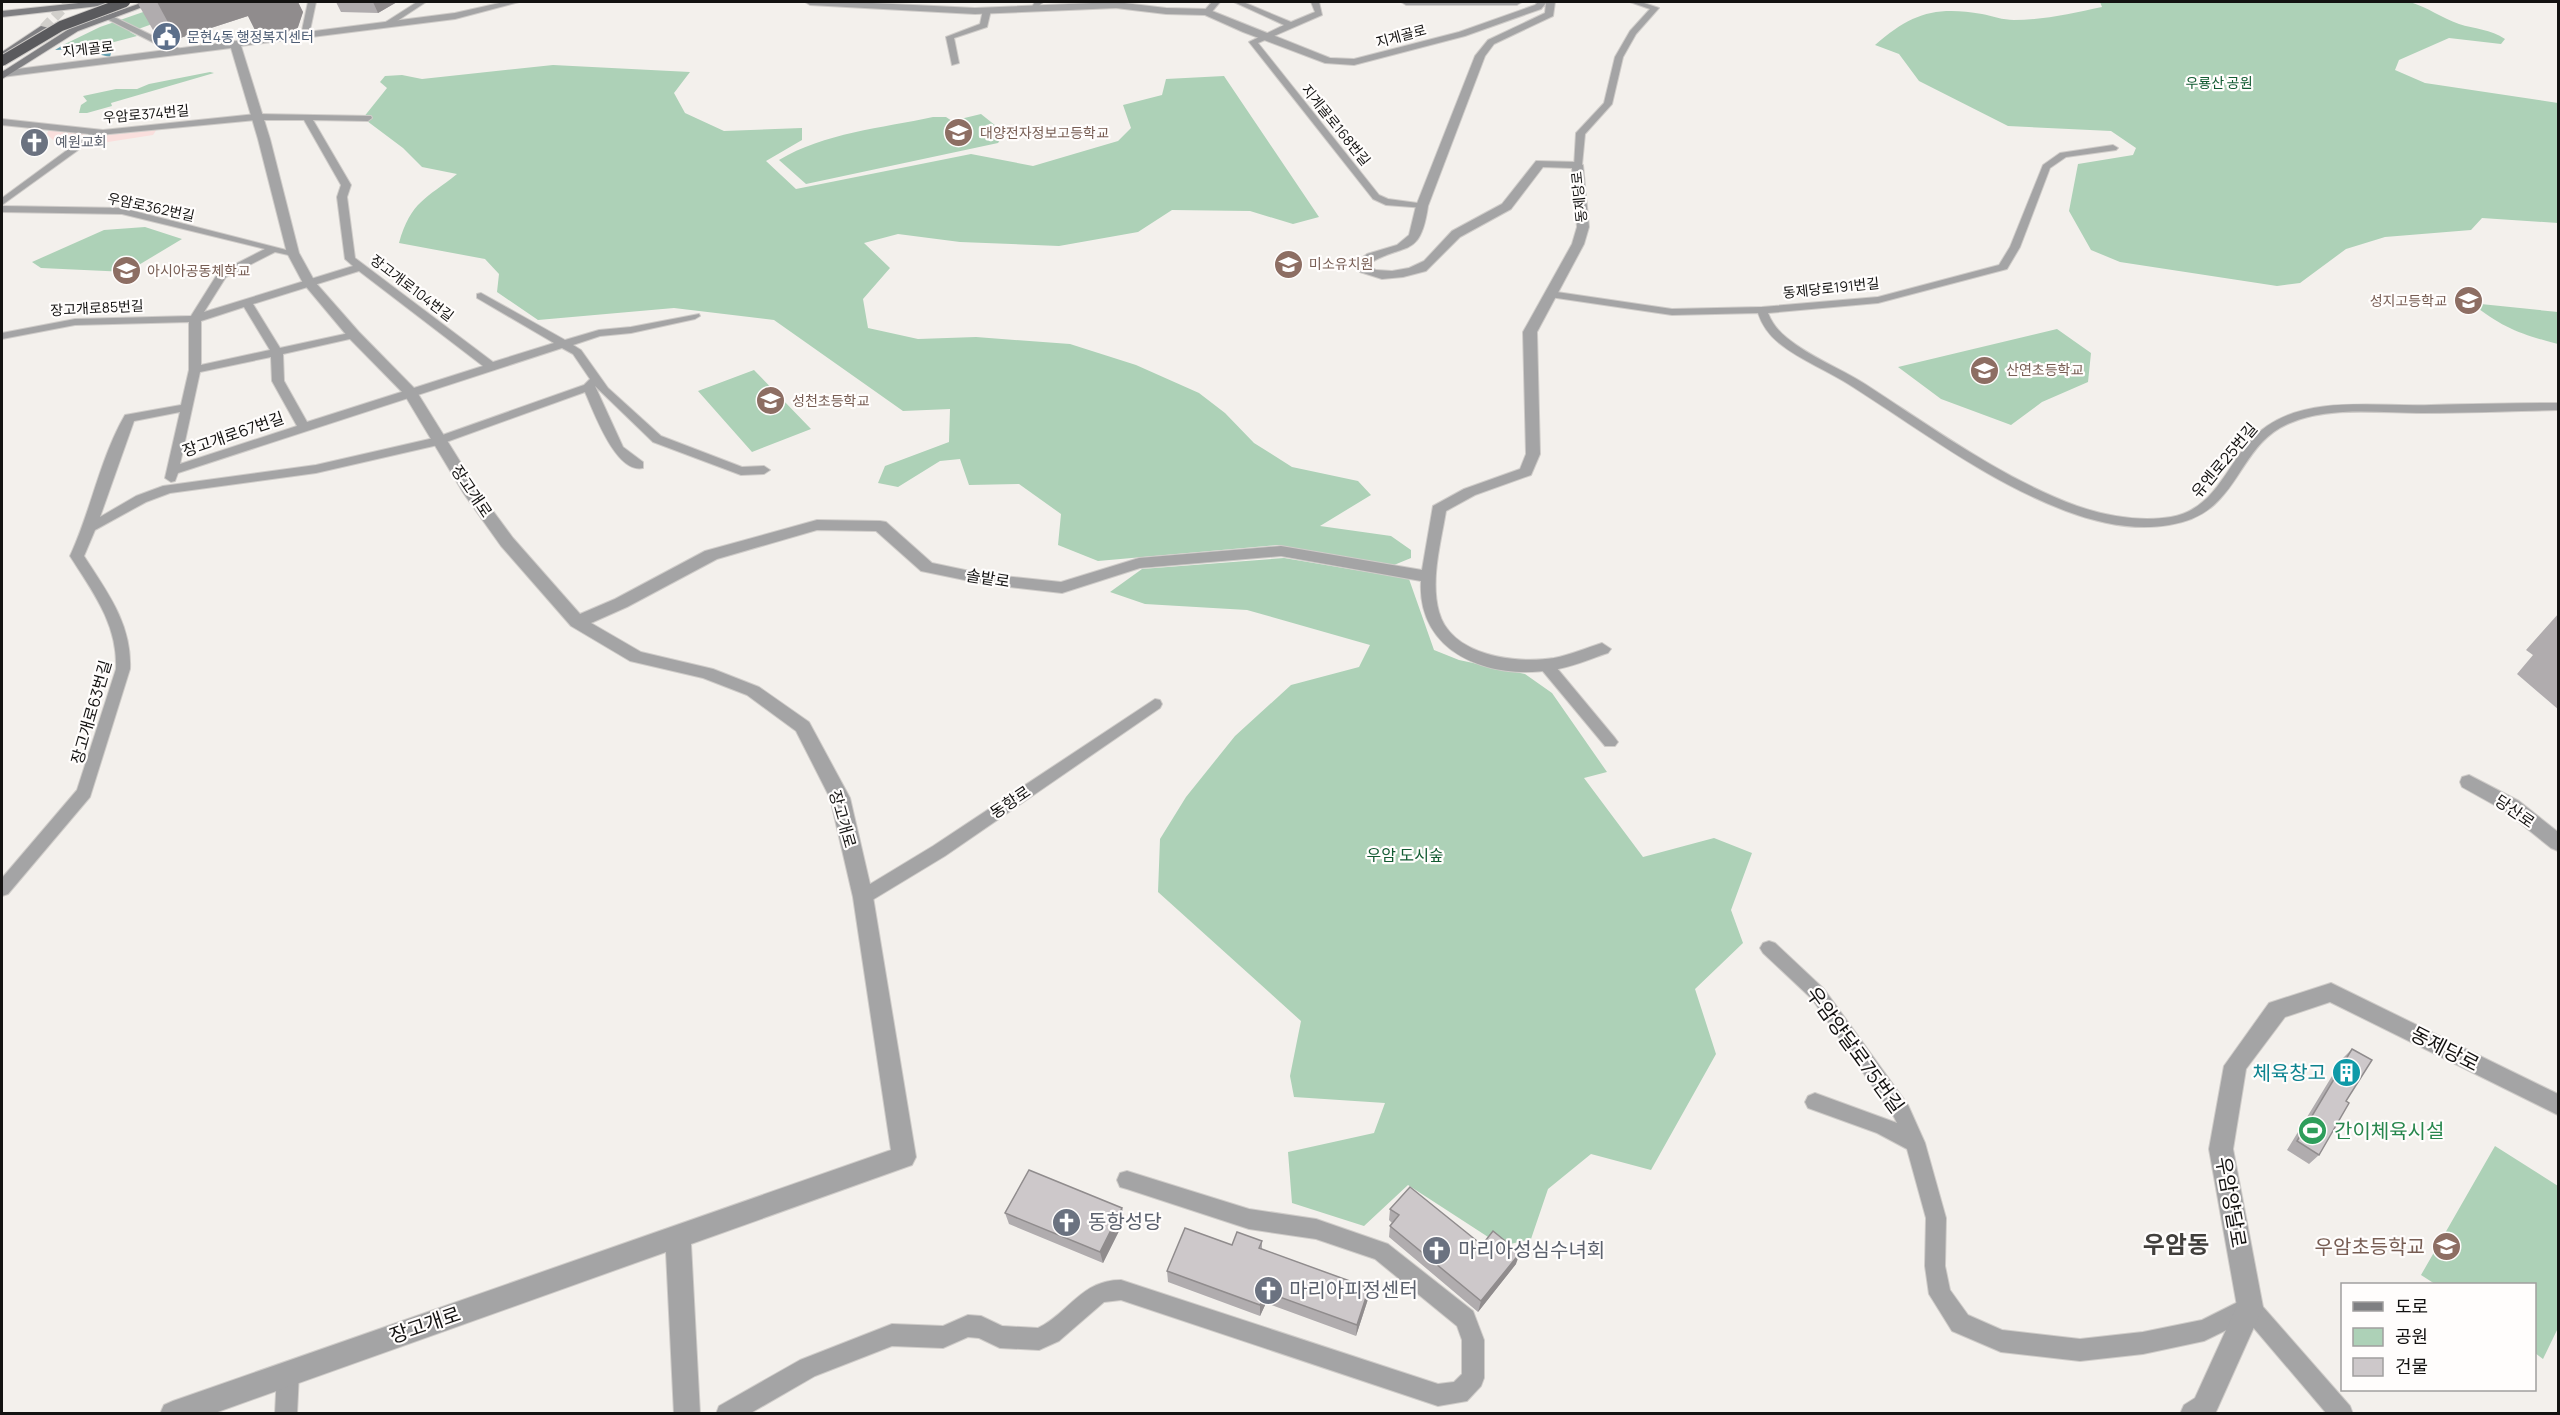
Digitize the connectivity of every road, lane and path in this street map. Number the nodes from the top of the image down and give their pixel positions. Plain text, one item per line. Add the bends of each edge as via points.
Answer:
1 (17, 2) edge
2 (68, 2) edge
3 (107, 2) edge
4 (125, 2) edge
5 (151, 2) edge
6 (422, 2) edge
7 (514, 2) edge
8 (810, 2) edge
9 (824, 2) edge
10 (1216, 2) edge
11 (1238, 2) edge
12 (1315, 2) edge
13 (1406, 2) edge
14 (1517, 2) edge
15 (1542, 2) edge
16 (1551, 2) edge
17 (1634, 2) edge
18 (2, 4) edge
19 (312, 4) edge
20 (1079, 4) edge
21 (1037, 5) edge
22 (82, 7) edge
23 (987, 10) junction
24 (2, 12) edge
25 (1207, 12) junction
26 (110, 17) junction
27 (2, 21) edge
28 (385, 25) junction
29 (1290, 25) junction
30 (44, 27) tunnel mouth
31 (75, 29) junction
32 (305, 35) junction
33 (1264, 37) junction
34 (235, 44) junction
35 (2, 49) edge
36 (177, 51) junction
37 (2, 56) edge
38 (2, 61) edge
39 (955, 63) dead end
40 (3, 74) edge
41 (257, 117) junction
42 (307, 117) junction
43 (368, 118) dead end
44 (2, 123) edge
45 (98, 132) junction
46 (2113, 148) dead end
47 (1577, 165) junction
48 (2, 202) edge
49 (1422, 206) junction
50 (2, 209) edge
51 (273, 249) junction
52 (293, 253) junction
53 (360, 267) junction
54 (309, 283) junction
55 (1550, 294) junction
56 (481, 296) dead end
57 (247, 304) junction
58 (1762, 310) junction
59 (695, 316) dead end
60 (195, 319) junction
61 (354, 335) junction
62 (2, 336) edge
63 (563, 344) junction
64 (277, 352) junction
65 (492, 367) junction
66 (195, 370) junction
67 (592, 383) junction
68 (410, 392) junction
69 (188, 406) junction
70 (2559, 407) edge
71 (304, 428) junction
72 (438, 441) junction
73 (639, 465) dead end
74 (764, 470) dead end
75 (173, 471) junction
76 (168, 489) junction
77 (90, 528) junction
78 (1429, 577) junction
79 (577, 622) junction
80 (1602, 649) dead end
81 (1546, 665) junction
82 (1155, 704) dead end
83 (1610, 742) dead end
84 (2469, 782) dead end
85 (2559, 843) edge
86 (2, 889) edge
87 (862, 897) junction
88 (1769, 948) dead end
89 (2331, 992) joint
90 (1815, 1102) dead end
91 (2559, 1105) edge
92 (1915, 1143) junction
93 (1128, 1180) dead end
94 (678, 1237) junction
95 (2250, 1307) junction
96 (288, 1373) junction
97 (173, 1413) edge
98 (286, 1413) edge
99 (687, 1413) edge
100 (727, 1413) edge
101 (2193, 1413) edge
102 (2342, 1413) edge

1 - 18 main road
2 - 24 main road
3 - 22 main road
3 - 35 highway via 49,23
4 - 38 highway, bridge via 61,26
5 - 26 main road
6 - 28 street, 지게골로
7 - 28 street, 지게골로 via 455,16
8 - 9 street, 지게골로
9 - 23 street, 지게골로
10 - 25 street
11 - 29 street
12 - 29 street via 1319,13
13 - 14 street
15 - 33 street, 지게골로 via 1538,7 1462,34 1354,62 1329,61
16 - 49 street, 동제당로 via 1550,14 1491,42 1480,56
17 - 47 street via 1655,8 1619,57 1608,104 1581,133
19 - 32 street
20 - 21 street, 지게골로
20 - 25 street, 지게골로
21 - 23 street, 지게골로
22 - 24 main road
22 - 27 main road
22 - 31 main road
23 - 39 street via 984,25 950,37
25 - 33 street, 지게골로
26 - 31 main road
26 - 36 street
28 - 32 street, 지게골로
29 - 33 street
30 - 37 main road
31 - 40 main road
32 - 34 street, 지게골로
33 - 49 street, 지게골로168번길 via 1253,42 1377,197 1386,202
34 - 36 street, 지게골로
34 - 41 street, 장고개로
36 - 40 street, 지게골로
41 - 42 street
41 - 45 street, 우암로374번길
41 - 52 street, 장고개로
42 - 43 street
42 - 53 street, 장고개로104번길 via 346,185 342,197 350,259
44 - 45 street, 우암로374번길
45 - 48 street
46 - 58 street, 동제당로191번길 via 2063,155 2046,167 2003,267 1878,300
47 - 49 street, 동제당로 via 1540,163 1510,203 1452,235 1441,253 1425,267 1390,275 1371,275 1363,270 1360,264 1371,255 1400,249 1413,241 1420,226
47 - 55 street, 동제당로 via 1583,226 1578,244
50 - 51 street, 우암로362번길 via 122,212
51 - 52 street, 우암로362번길
51 - 60 street via 222,275
52 - 54 street, 장고개로
53 - 54 street
53 - 65 street, 장고개로104번길
54 - 57 street
54 - 61 street, 장고개로
55 - 58 street, 동제당로191번길 via 1672,312
55 - 78 street, 동제당로 via 1530,332 1533,454 1526,472 1454,497 1439,509
56 - 63 street
57 - 60 street, 장고개로85번길
57 - 64 street, 장고개로67번길
58 - 70 street, 유엔로25번길 via 1765,322 1784,341 1945,443 2056,502 2119,520 2149,524 2199,514 2215,502 2253,445 2271,428 2294,417 2361,410
59 - 63 street via 599,333
60 - 62 street, 장고개로85번길 via 75,322
60 - 66 street
61 - 64 street
61 - 68 street, 장고개로
63 - 65 street
63 - 67 street via 577,352
64 - 66 street
64 - 71 street, 장고개로67번길 via 278,381
65 - 68 street
66 - 69 street
67 - 72 street
67 - 73 street via 618,449
67 - 74 street via 657,439 741,471
68 - 71 street, 장고개로67번길
68 - 72 street, 장고개로
69 - 75 street
69 - 77 street, 장고개로63번길 via 129,418
71 - 75 street, 장고개로67번길
72 - 76 street via 316,469
72 - 79 street, 장고개로 via 507,542
75 - 76 street
76 - 77 street via 141,499
77 - 86 street, 장고개로63번길 via 77,556 118,622 125,656 123,669 84,793
78 - 79 street, 솔밭로 via 1281,551 1139,563 1062,588 984,579 927,567 880,525 817,525 711,555
78 - 81 street, 동제당로 via 1431,614 1448,640 1468,654 1515,664
79 - 87 street, 장고개로 via 636,657 707,674 753,691 803,727 840,798
80 - 81 street, 동제당로
81 - 83 street
82 - 87 street, 동항로 via 939,851
84 - 85 street, 당산로 via 2512,806
87 - 94 street, 장고개로 via 904,1156
88 - 92 street, 우암양달로75번길 via 1825,1003 1901,1111
89 - 91 street, 동제당로
89 - 95 street, 우암양달로 via 2277,1010 2235,1066 2221,1149
90 - 92 street via 1883,1126
92 - 95 street, 우암양달로75번길 via 1936,1218 1935,1266 1940,1294 1960,1323 2001,1341 2080,1350 2143,1343 2204,1330
93 - 100 street via 1249,1219 1316,1229 1381,1251 1465,1319 1473,1340 1473,1378 1459,1393 1438,1395 1121,1290 1097,1294 1039,1339 1000,1337 981,1327 968,1326 943,1337 892,1335 807,1368
94 - 96 street, 장고개로
94 - 99 street
95 - 101 street via 2204,1407
95 - 102 street
96 - 97 street, 장고개로
96 - 98 street

